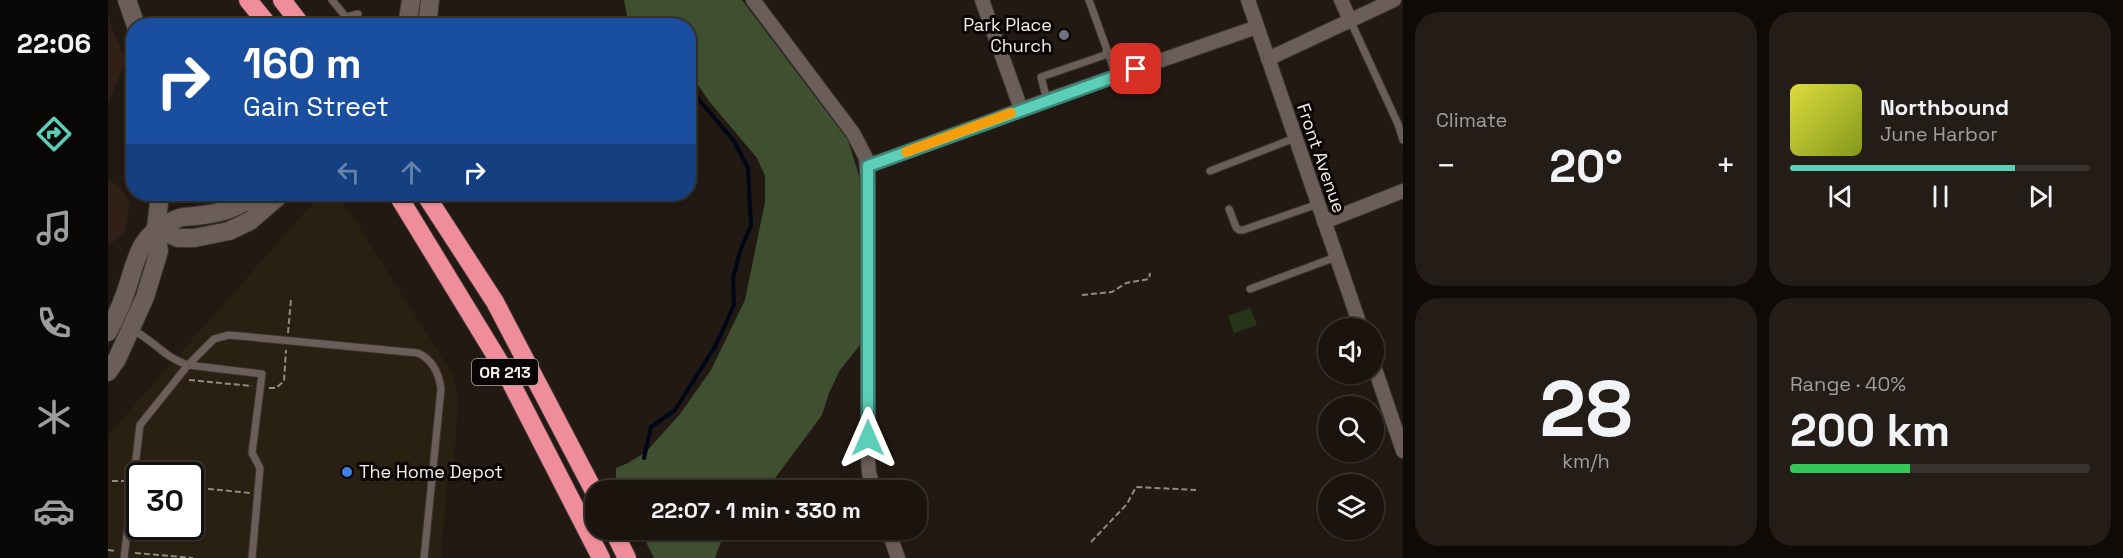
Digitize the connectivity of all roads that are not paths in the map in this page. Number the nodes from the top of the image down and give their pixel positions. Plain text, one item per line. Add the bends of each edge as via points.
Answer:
1 (127, 0) edge
2 (248, 0) edge
3 (282, 0) edge
4 (332, 0) edge
5 (411, 0) edge
6 (430, 0) edge
7 (753, 0) edge
8 (982, 0) edge
9 (1089, 0) edge
10 (1248, 0) edge
11 (1341, 0) edge
12 (1394, 0) edge
13 (358, 14) dead end
14 (133, 18) edge
15 (263, 18) edge
16 (296, 18) edge
17 (408, 18) edge
18 (428, 18) edge
19 (1350, 20) junction
20 (1257, 27) junction
21 (1107, 50) junction
22 (1268, 59) junction
23 (1116, 76) junction
24 (1047, 100) junction
25 (1021, 110) junction
26 (1295, 138) junction
27 (1403, 140) edge
28 (868, 166) junction
29 (1210, 171) dead end
30 (1403, 190) edge
31 (159, 201) edge
32 (247, 201) edge
33 (273, 201) edge
34 (401, 201) edge
35 (430, 201) edge
36 (1318, 204) junction
37 (1229, 209) dead end
38 (1324, 222) junction
39 (156, 228) junction
40 (1336, 256) junction
41 (1250, 289) dead end
42 (1358, 318) edge
43 (131, 329) junction
44 (108, 332) edge
45 (188, 365) junction
46 (108, 372) edge
47 (1380, 384) edge
48 (1403, 451) edge
49 (588, 480) edge
50 (871, 480) edge
51 (618, 540) edge
52 (892, 540) edge
53 (124, 555) edge
54 (252, 558) edge
55 (424, 558) edge
56 (601, 558) edge
57 (627, 558) edge
58 (898, 558) edge

1 - 14 main road
2 - 15 highway
3 - 16 highway
4 - 13 lane via 346,17
5 - 17 main road
6 - 18 main road
7 - 28 street via 853,133
8 - 25 street
9 - 21 lane
10 - 20 street, Front Avenue
11 - 19 street
12 - 19 street
19 - 22 street
19 - 27 lane
20 - 22 street, Front Avenue
20 - 23 street
21 - 23 lane
21 - 24 lane via 1105,55 1041,77
22 - 26 street, Front Avenue
23 - 24 street
24 - 25 street
25 - 28 street
26 - 29 lane
26 - 36 street, Front Avenue
28 - 50 street
30 - 38 street
31 - 39 main road
32 - 39 main road via 218,214 180,217
33 - 39 main road via 250,221 229,231 178,238
34 - 56 highway, OR 213 via 505,371
35 - 49 highway, OR 213 via 495,302
36 - 37 lane via 1243,230 1236,227
36 - 38 street, Front Avenue
38 - 40 street, Front Avenue
39 - 43 main road via 159,250
39 - 44 main road via 140,248
40 - 41 lane
40 - 42 street, Front Avenue
43 - 45 lane via 172,360
43 - 46 main road
45 - 53 lane via 140,425
45 - 54 lane via 262,374 252,453 261,468
45 - 55 lane via 214,339 229,335 418,353 430,362 439,375 441,389
47 - 48 street
51 - 57 highway
52 - 58 street

